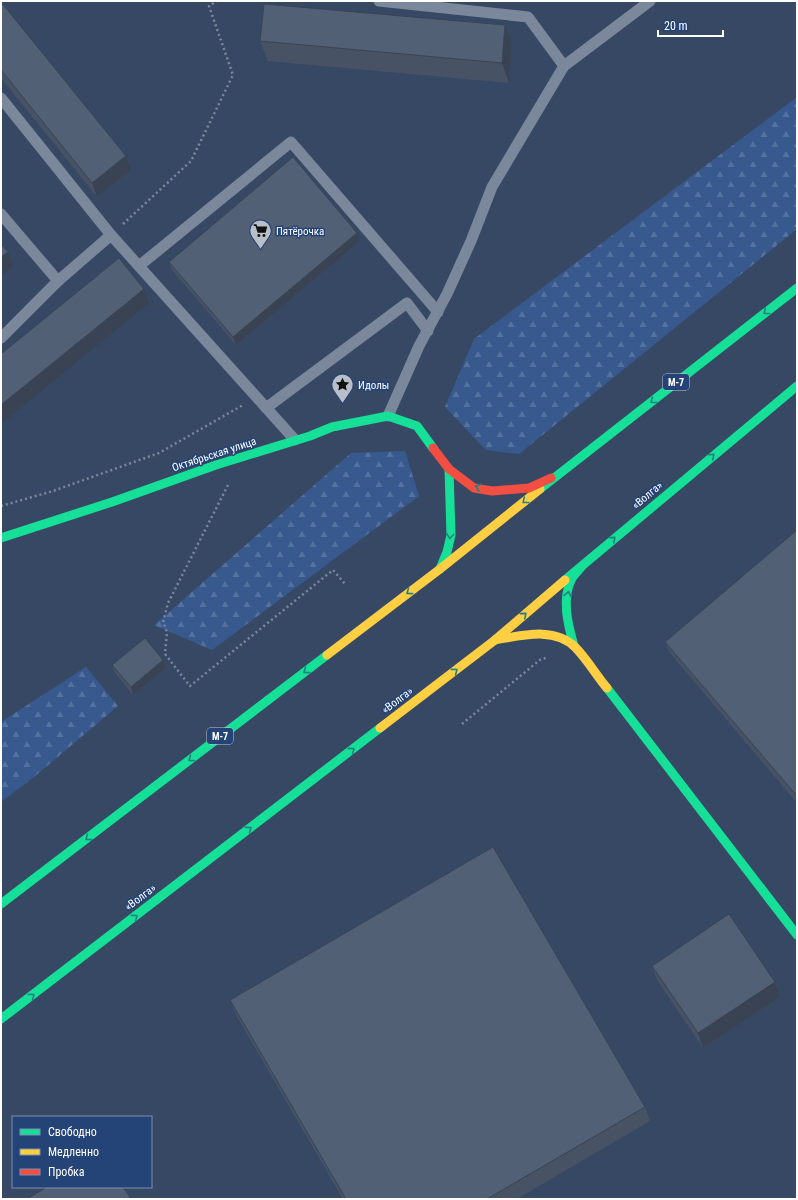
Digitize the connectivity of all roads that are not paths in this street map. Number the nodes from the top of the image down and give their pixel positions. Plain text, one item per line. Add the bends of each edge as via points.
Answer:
1 (379, 1) edge
2 (650, 1) edge
3 (564, 66) junction
4 (1, 98) edge
5 (1, 214) edge
6 (111, 235) junction
7 (138, 266) junction
8 (58, 281) junction
9 (797, 288) edge
10 (438, 312) junction
11 (428, 330) junction
12 (1, 338) edge
13 (797, 386) edge
14 (266, 408) junction
15 (388, 416) junction
16 (295, 440) junction
17 (449, 469) junction
18 (556, 476) junction
19 (1, 538) edge
20 (583, 564) junction
21 (440, 569) junction
22 (495, 640) junction
23 (574, 646) junction
24 (1, 904) edge
25 (797, 935) edge
26 (1, 1019) edge

1 - 3 lane via 528,17
2 - 3 lane
3 - 10 lane via 492,187 471,241
4 - 6 lane
5 - 8 lane
6 - 7 lane
6 - 8 lane
7 - 10 lane via 291,142
7 - 14 lane
8 - 12 lane
9 -> 18 main road, М-7
10 - 11 lane
11 - 14 lane via 407,303
11 - 15 lane
20 -> 13 main road, «Волга»
14 - 16 lane
15 - 16 main road, Октябрьская улица via 332,427
15 - 17 main road via 417,426
16 - 19 main road, Октябрьская улица
18 -> 17 main road via 529,488 492,491 474,488
17 -> 21 main road via 451,535 448,552
18 -> 21 main road, М-7
22 -> 20 main road, «Волга»
23 -> 20 main road via 566,603 571,580
21 -> 24 main road, М-7
22 - 23 main road via 538,634 558,636
26 -> 22 main road, «Волга»
23 - 25 main road

